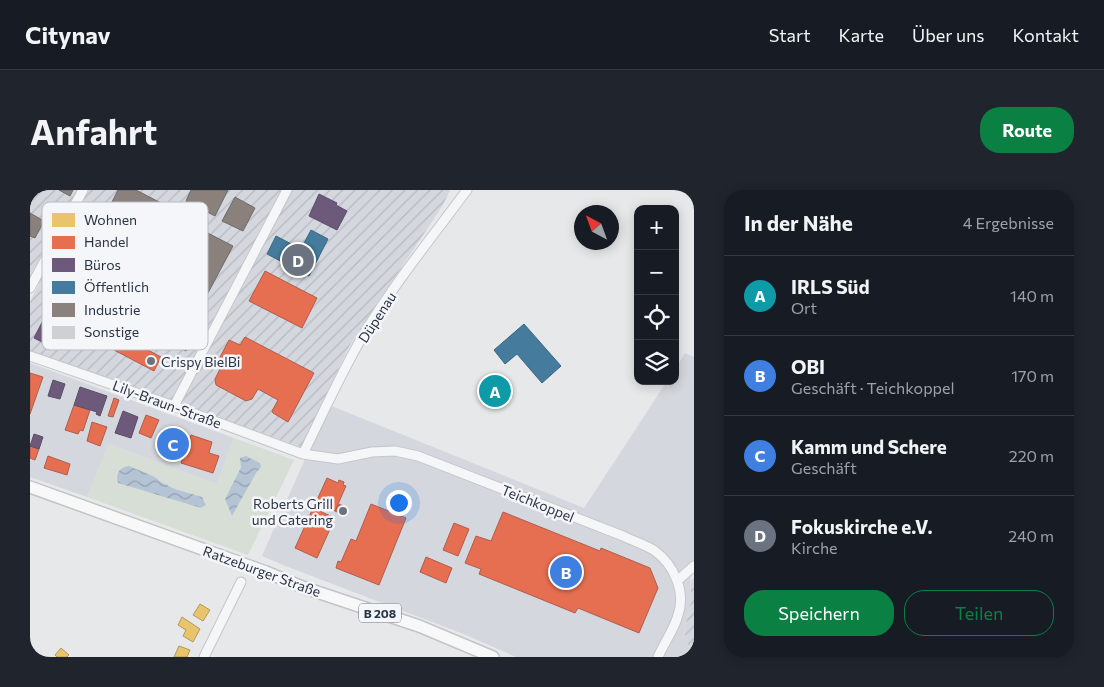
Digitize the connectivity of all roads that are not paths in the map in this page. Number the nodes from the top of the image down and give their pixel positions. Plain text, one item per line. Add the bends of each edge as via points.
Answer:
1 (83, 190) edge
2 (287, 190) edge
3 (467, 190) edge
4 (77, 202) edge
5 (42, 266) edge
6 (30, 288) edge
7 (208, 341) edge
8 (203, 350) edge
9 (30, 356) edge
10 (174, 406) junction
11 (303, 454) junction
12 (30, 487) edge
13 (694, 566) edge
14 (678, 580) junction
15 (241, 582) dead end
16 (30, 654) edge
17 (34, 657) edge
18 (204, 657) edge
19 (493, 657) edge
20 (658, 657) edge

1 - 4 street
2 - 7 street
3 - 11 street, Düpenau via 366,332
5 - 6 street
8 - 10 street
9 - 10 street, Lily-Braun-Straße
10 - 11 street, Lily-Braun-Straße
11 - 14 street, Teichkoppel via 338,459 395,451 418,456 654,550
12 - 19 main road, Ratzeburger Straße / B 208 via 305,588 419,626
13 - 14 street
14 - 20 street via 679,614
15 - 18 street
16 - 17 street

